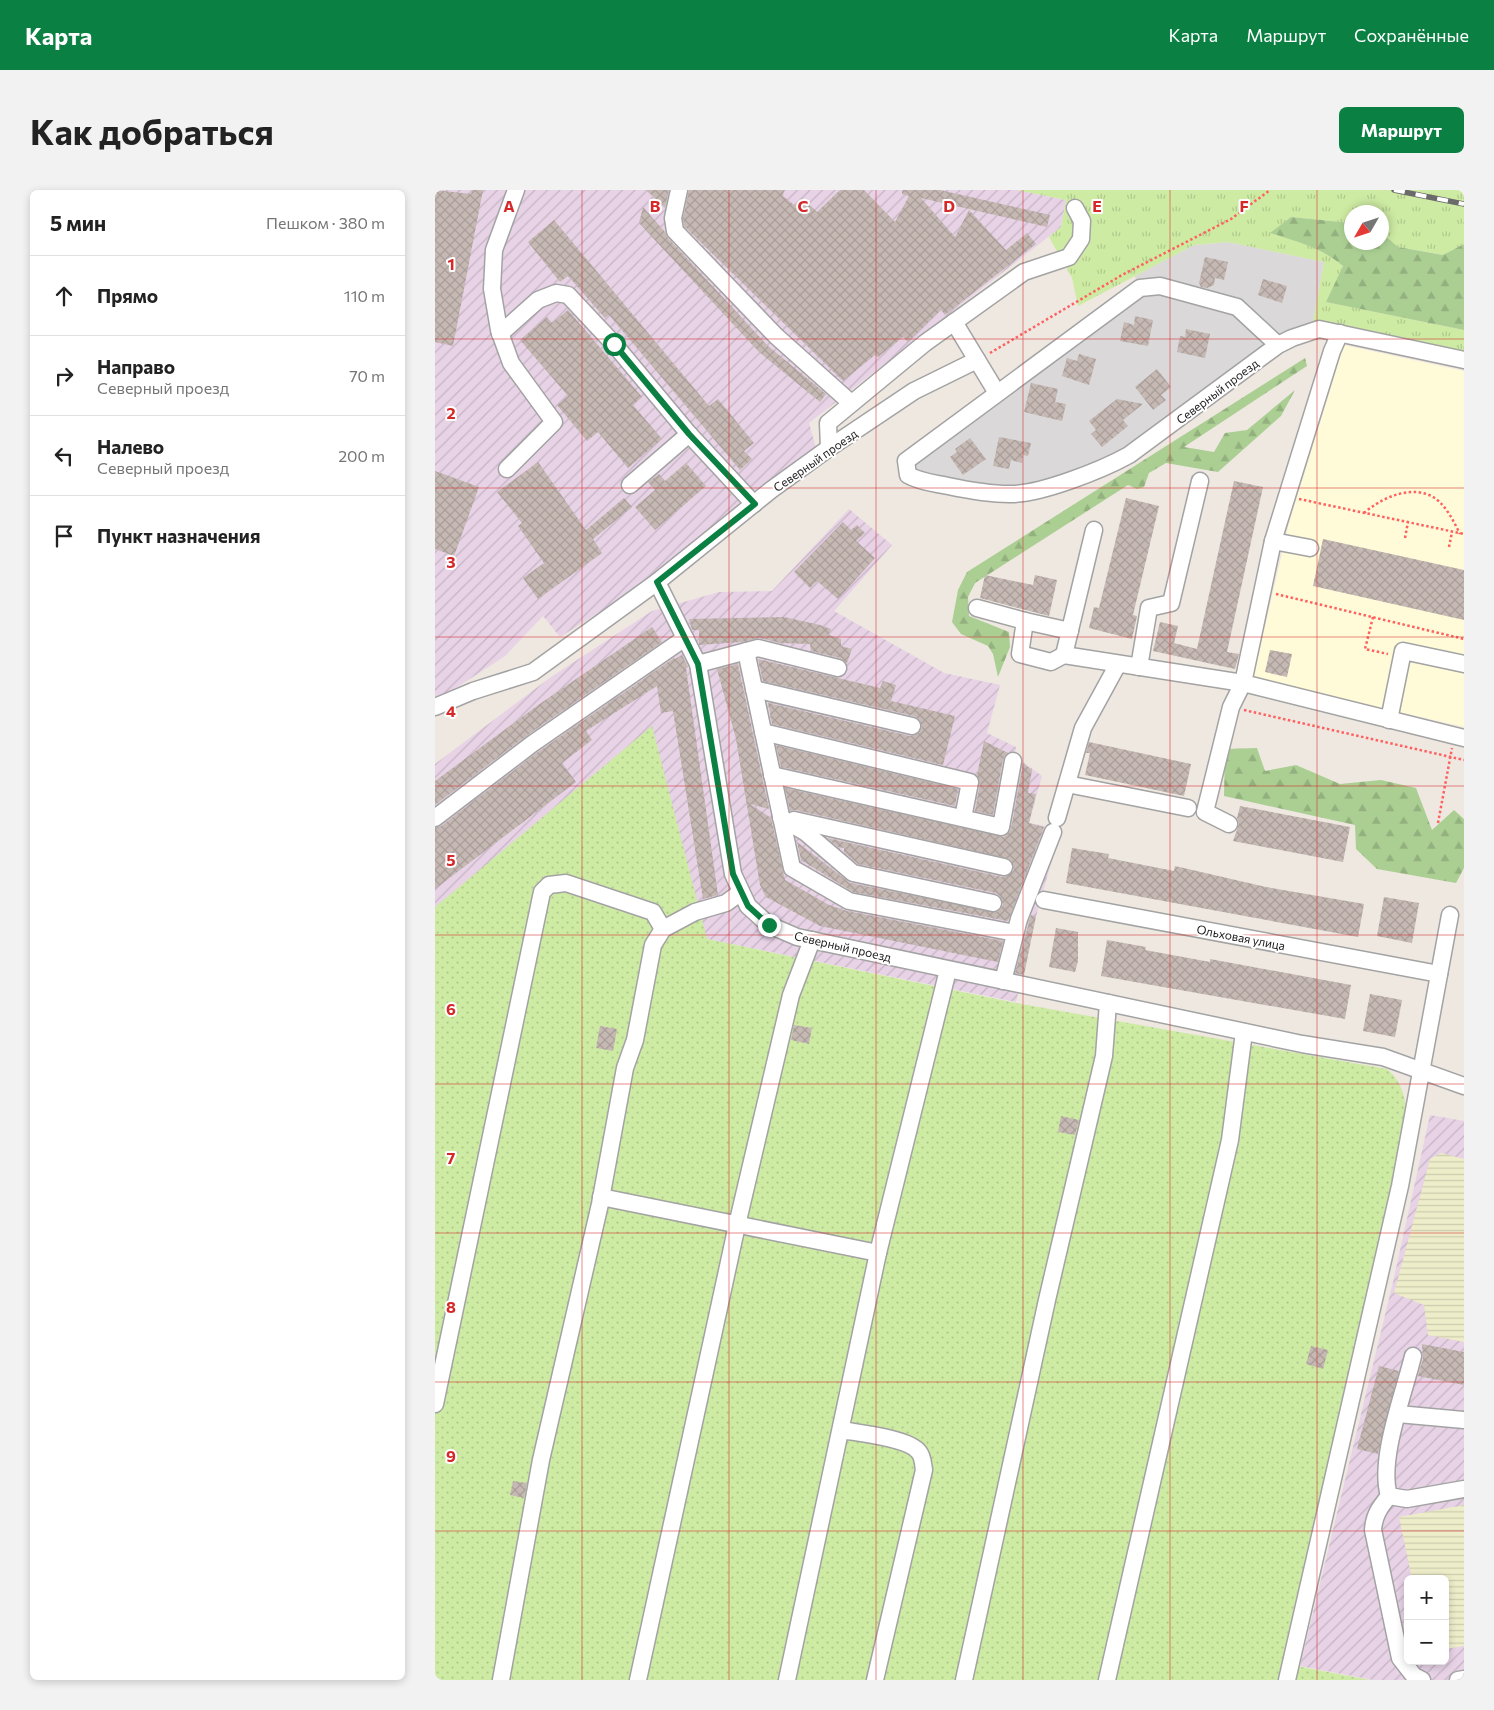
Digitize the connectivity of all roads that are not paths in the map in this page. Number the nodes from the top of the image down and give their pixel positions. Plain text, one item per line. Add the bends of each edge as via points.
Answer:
1 (516, 190) edge
2 (679, 190) edge
3 (1075, 208) dead end
4 (954, 322) junction
5 (1340, 333) junction
6 (500, 334) junction
7 (1278, 345) junction
8 (977, 360) junction
9 (1464, 360) edge
10 (997, 392) junction
11 (851, 403) junction
12 (689, 434) junction
13 (829, 448) junction
14 (507, 469) dead end
15 (1200, 481) dead end
16 (630, 485) dead end
17 (755, 504) junction
18 (1095, 530) dead end
19 (1273, 541) junction
20 (1310, 548) dead end
21 (657, 582) junction
22 (977, 608) dead end
23 (1025, 621) junction
24 (1070, 631) junction
25 (685, 638) junction
26 (746, 651) junction
27 (1064, 655) junction
28 (698, 664) junction
29 (1118, 664) junction
30 (1464, 664) edge
31 (1139, 667) junction
32 (838, 668) dead end
33 (1243, 683) junction
34 (754, 689) junction
35 (435, 707) edge
36 (1389, 720) junction
37 (912, 726) dead end
38 (763, 732) junction
39 (1459, 737) edge
40 (1013, 761) dead end
41 (772, 775) junction
42 (1067, 784) junction
43 (1188, 808) dead end
44 (435, 818) edge
45 (781, 818) junction
46 (963, 818) junction
47 (1229, 824) dead end
48 (1004, 867) dead end
49 (741, 892) junction
50 (1044, 900) dead end
51 (993, 903) dead end
52 (1450, 915) dead end
53 (663, 929) junction
54 (1015, 933) junction
55 (812, 940) junction
56 (948, 970) junction
57 (1439, 974) junction
58 (999, 980) junction
59 (1107, 1003) junction
60 (1244, 1032) junction
61 (1421, 1069) junction
62 (1464, 1086) edge
63 (601, 1198) junction
64 (737, 1225) junction
65 (879, 1253) junction
66 (1413, 1356) dead end
67 (435, 1404) edge
68 (1398, 1414) junction
69 (1464, 1420) edge
70 (841, 1430) junction
71 (1464, 1489) edge
72 (1389, 1496) junction
73 (1464, 1679) edge
74 (501, 1680) edge
75 (638, 1680) edge
76 (787, 1680) edge
77 (875, 1680) edge
78 (964, 1680) edge
79 (1107, 1680) edge
80 (1287, 1680) edge
81 (1422, 1680) edge
82 (1458, 1680) edge

1 - 6 street via 494,250 493,289
2 - 11 street via 673,218 675,231 776,336
3 - 4 street via 1081,221 1081,239 1069,257 1024,272
4 - 8 street
4 - 11 street
5 - 7 street via 1319,329
5 - 9 street
5 - 19 street
6 - 12 street via 538,300 556,293 568,295 614,344
6 - 14 street via 511,363 554,422
7 - 10 street, Северный проезд via 1237,307 1160,286 1140,288
7 - 10 street, Северный проезд via 1129,455 1107,467 1050,486 1011,494 959,488 918,480 908,474 906,461
8 - 10 street
8 - 13 street, Северный проезд via 914,391
11 - 13 street via 827,423
12 - 16 street
12 - 17 street
13 - 17 street, Северный проезд
15 - 31 street via 1171,604 1149,608
17 - 21 street, Северный проезд
18 - 24 street
19 - 20 street
19 - 33 street
21 - 25 street, Северный проезд
21 - 35 street via 533,672
22 - 23 street
23 - 24 street
23 - 27 street via 1020,654 1051,662
24 - 27 street
25 - 28 street, Северный проезд
25 - 44 street via 532,744
26 - 28 street
26 - 32 street via 758,648
26 - 34 street
27 - 29 street
28 - 49 street, Северный проезд via 733,874
29 - 31 street
29 - 42 street via 1083,728
30 - 36 street via 1403,651
31 - 33 street
33 - 36 street
33 - 47 street via 1231,707 1205,812
34 - 37 street
34 - 38 street
36 - 39 street
38 - 41 street
38 - 46 street via 970,782
40 - 46 street via 1001,827
41 - 45 street
41 - 46 street
42 - 43 street
42 - 54 street
45 - 48 street
45 - 51 street via 805,832 853,873
45 - 54 street via 792,868 849,901
49 - 53 street via 727,903 695,912
49 - 55 street, Северный проезд via 748,906 769,925 797,938
50 - 57 street, Ольховая улица
52 - 57 street
53 - 63 street via 653,946 635,1040 625,1068
53 - 67 street via 653,912 566,883 549,886 541,892
54 - 58 street
55 - 56 street, Северный проезд
55 - 64 street via 791,995
56 - 58 street, Северный проезд
56 - 65 street
57 - 61 street
58 - 59 street, Северный проезд
59 - 60 street, Северный проезд
59 - 78 street via 1104,1056
60 - 61 street, Северный проезд via 1383,1057
60 - 79 street via 1230,1140
61 - 62 street, Северный проезд
61 - 80 street via 1402,1177
63 - 64 street
63 - 74 street via 541,1460
64 - 65 street
64 - 75 street
65 - 70 street
66 - 68 street
68 - 69 street
68 - 72 street via 1387,1460
70 - 76 street
70 - 77 street via 904,1443 918,1450 922,1457 923,1470
71 - 72 street via 1407,1499
72 - 81 street via 1373,1519 1373,1530 1399,1658 1414,1676
73 - 82 street

